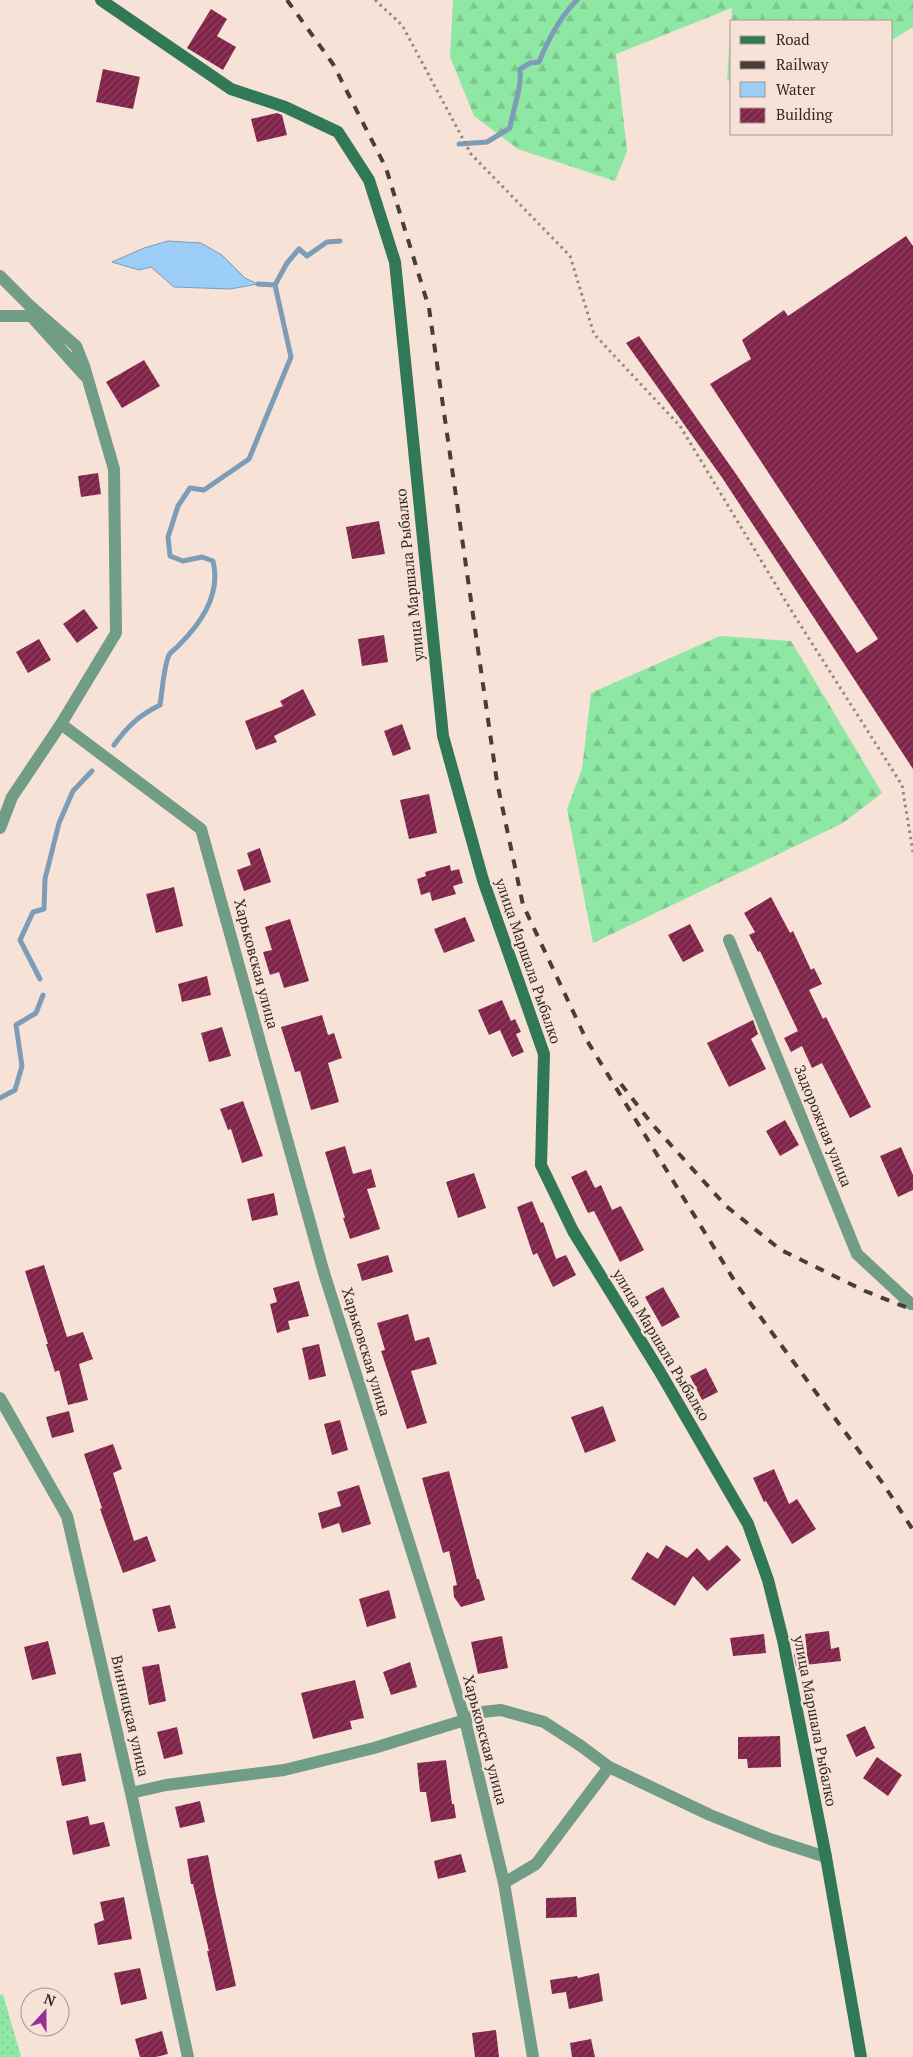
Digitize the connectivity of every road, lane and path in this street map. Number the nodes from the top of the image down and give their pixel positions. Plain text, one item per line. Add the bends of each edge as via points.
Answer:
1 (101, 0) edge
2 (375, 0) edge
3 (0, 276) edge
4 (0, 316) edge
5 (88, 380) junction
6 (61, 724) junction
7 (0, 828) edge
8 (913, 852) edge
9 (729, 940) dead end
10 (913, 1304) edge
11 (0, 1398) edge
12 (465, 1720) junction
13 (609, 1767) junction
14 (132, 1793) junction
15 (826, 1857) junction
16 (504, 1883) junction
17 (188, 2057) edge
18 (534, 2057) edge
19 (861, 2057) edge

1 - 15 street, улица Маршала Рыбалко via 231,89 285,107 338,132 369,180 395,262 443,736 482,880 544,1054 541,1165 573,1231 748,1524 768,1580 783,1640
2 - 8 path via 402,25 471,154 570,256 594,334 680,426 902,785
3 - 5 street via 76,346
4 - 5 street via 31,316
5 - 6 street via 114,469 116,633
6 - 7 street via 12,797
6 - 12 street, Харьковская улица via 201,829 324,1273
9 - 10 street, Задорожная улица via 858,1254
11 - 14 street, Винницкая улица via 67,1516
12 - 13 street via 482,1712 501,1710 544,1722
12 - 14 street via 374,1748 284,1770 166,1785
12 - 16 street, Харьковская улица
13 - 15 street via 710,1815
13 - 16 street via 536,1864
14 - 17 street, Винницкая улица
15 - 19 street, улица Маршала Рыбалко
16 - 18 street, Харьковская улица

